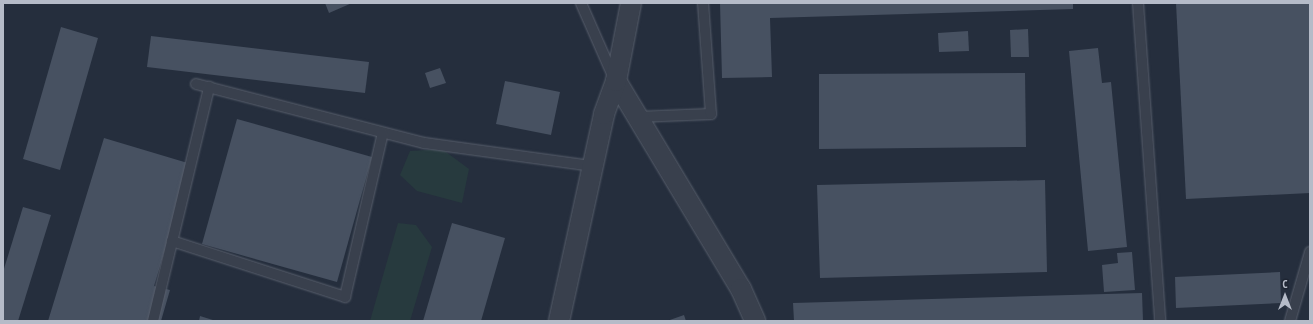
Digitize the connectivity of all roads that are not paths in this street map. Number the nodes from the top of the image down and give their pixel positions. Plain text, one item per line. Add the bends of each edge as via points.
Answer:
1 (581, 3) edge
2 (631, 3) edge
3 (703, 3) edge
4 (1138, 3) edge
5 (616, 82) junction
6 (196, 84) dead end
7 (209, 87) junction
8 (637, 117) junction
9 (383, 133) junction
10 (593, 166) junction
11 (172, 241) junction
12 (1310, 252) edge
13 (153, 321) edge
14 (558, 321) edge
15 (755, 321) edge
16 (1160, 321) edge
17 (1290, 321) edge

1 - 5 lane
2 - 5 street
3 - 8 lane via 711,114
4 - 16 lane
5 - 8 street
5 - 10 street
6 - 7 lane
7 - 9 lane
7 - 11 lane
8 - 15 street via 741,289
9 - 10 lane via 424,144
9 - 11 lane via 345,297
10 - 14 street
11 - 13 lane
12 - 17 lane

